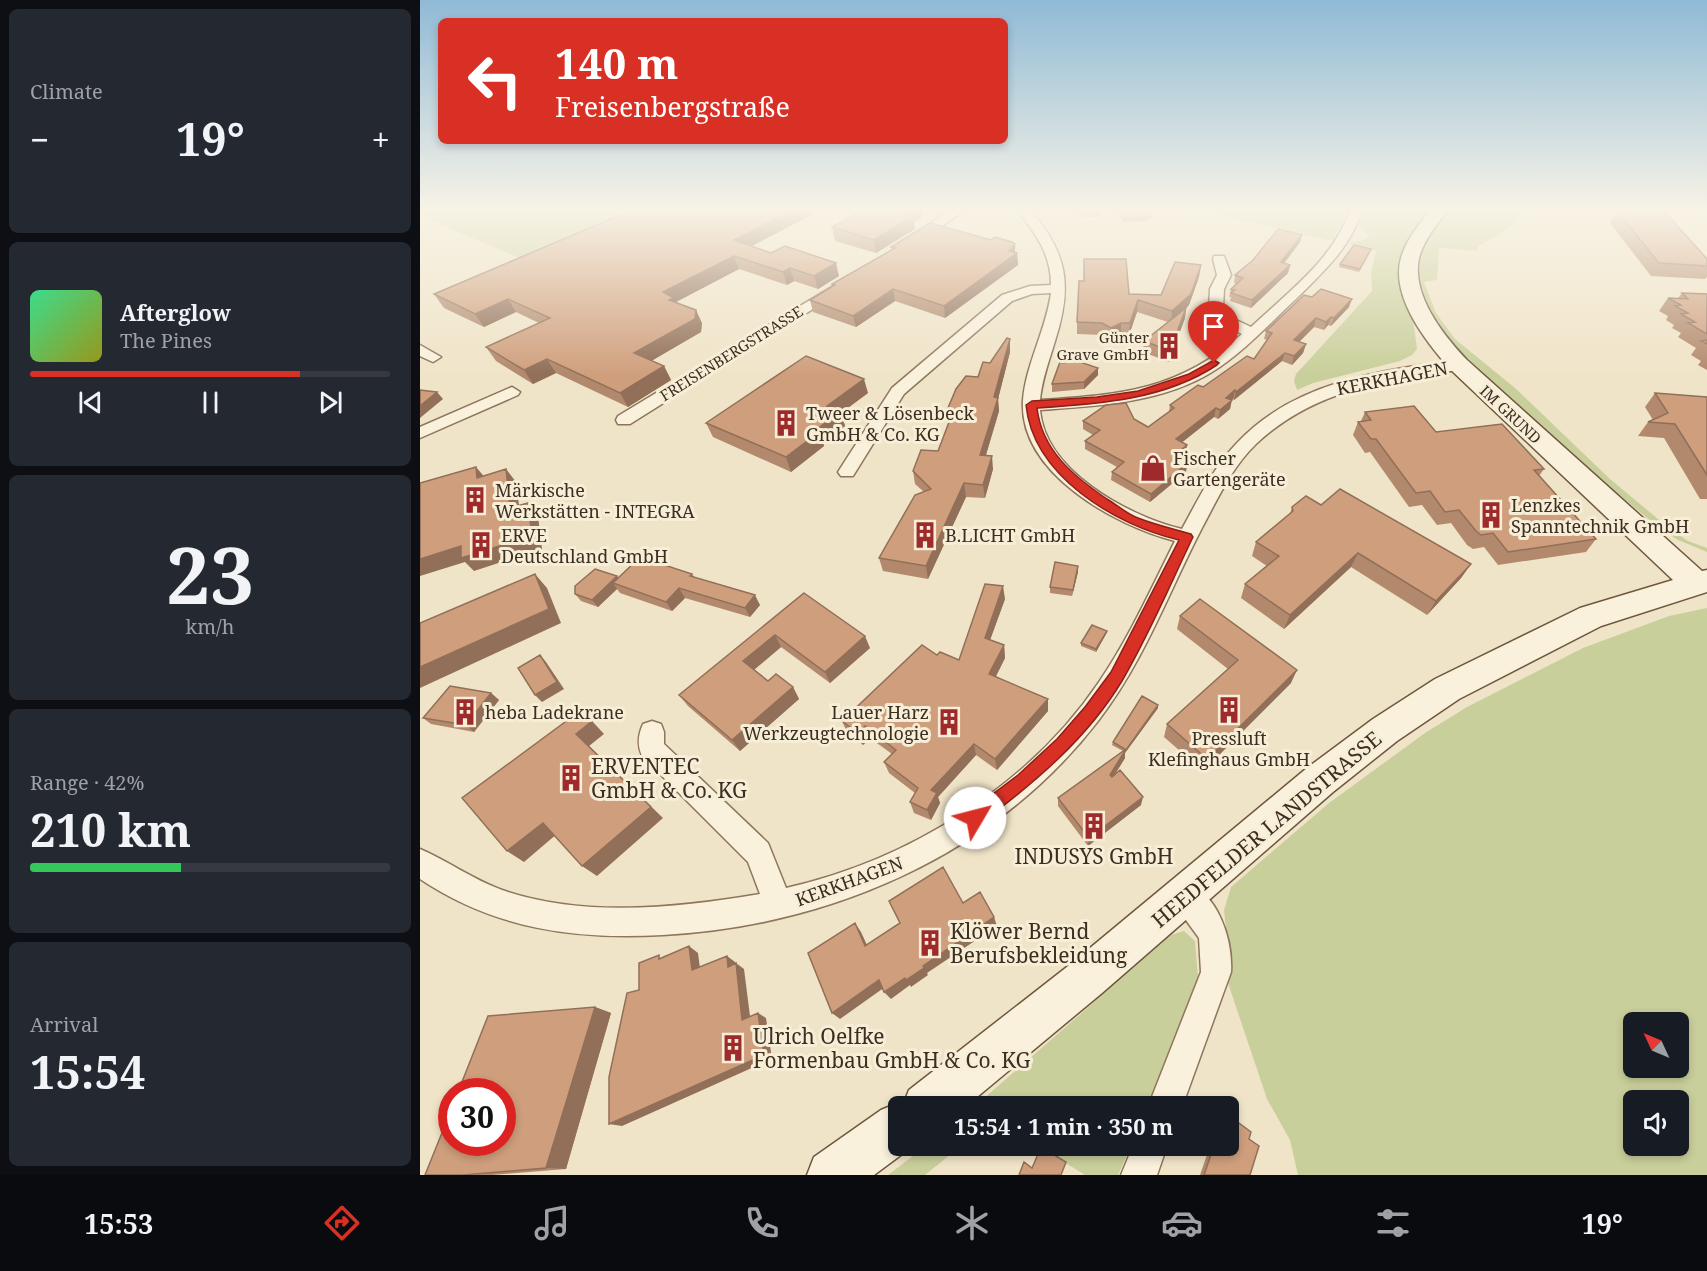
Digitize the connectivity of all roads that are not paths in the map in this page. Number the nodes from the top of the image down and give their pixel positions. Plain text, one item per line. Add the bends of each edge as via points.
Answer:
1 (1055, 265) edge
2 (1221, 265) edge
3 (1322, 265) edge
4 (1410, 265) edge
5 (851, 279) edge
6 (1060, 289) junction
7 (1252, 333) junction
8 (420, 350) edge
9 (420, 363) edge
10 (1459, 365) junction
11 (512, 392) dead end
12 (1032, 405) junction
13 (624, 420) dead end
14 (420, 433) edge
15 (847, 472) dead end
16 (1187, 537) junction
17 (1701, 582) edge
18 (652, 732) dead end
19 (420, 863) edge
20 (1185, 895) junction
21 (779, 906) junction
22 (940, 1096) edge
23 (1169, 1096) edge
24 (888, 1134) edge
25 (1146, 1156) edge
26 (832, 1175) edge
27 (1139, 1175) edge

1 - 6 street
2 - 7 street via 1224,275 1215,294 1216,308 1227,321
3 - 7 street
4 - 10 main road, IM GRUND via 1412,289 1422,315 1434,338
5 - 13 street, FREISENBERGSTRASSE
6 - 12 street via 1057,314 1035,379
6 - 15 street via 1030,290 1007,298 973,326 898,391
7 - 12 street via 1205,369 1158,390
8 - 9 street via 433,357
10 - 16 street, KERKHAGEN via 1352,382 1292,407 1233,459
10 - 17 main road, IM GRUND
11 - 14 street
12 - 16 street via 1033,423 1042,444 1081,487 1131,520
16 - 21 street, KERKHAGEN via 1116,677 1063,744 1024,781 960,829 909,859 853,883
17 - 20 main road, HEEDFELDER LANDSTRASSE via 1591,617 1448,689 1385,730 1320,780
18 - 21 street via 651,748 758,853
19 - 21 street, KERKHAGEN via 442,879 507,905 556,918 647,922
20 - 22 main road, HEEDFELDER LANDSTRASSE
20 - 23 street via 1209,924 1217,960 1216,972
24 - 26 main road
25 - 27 street

